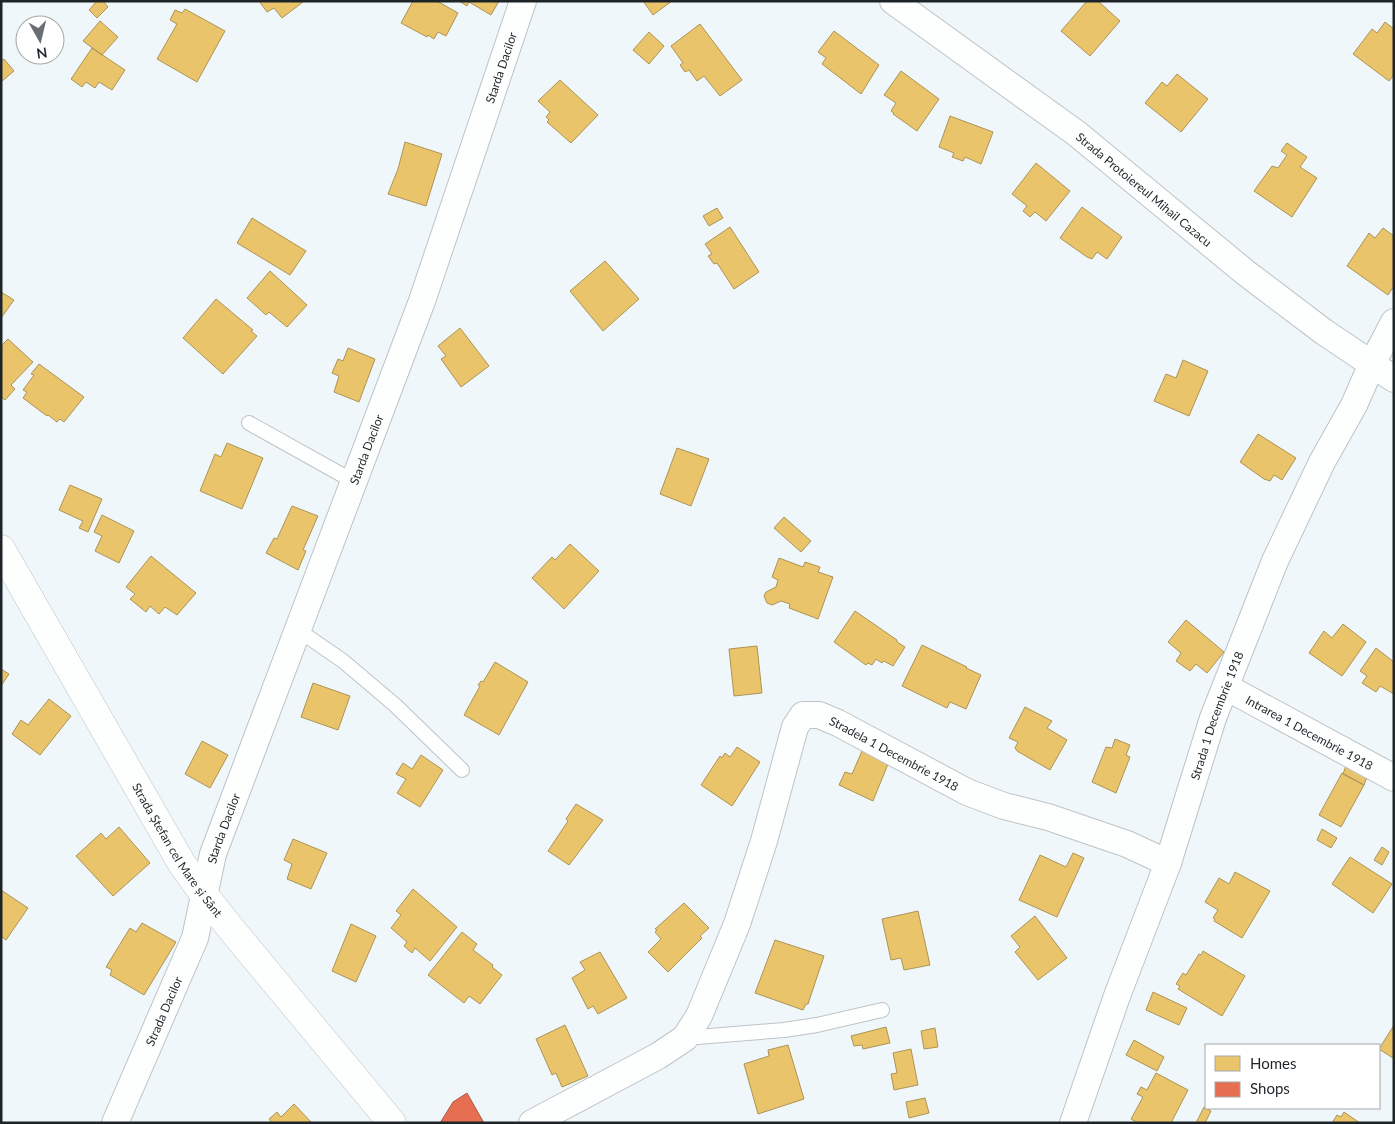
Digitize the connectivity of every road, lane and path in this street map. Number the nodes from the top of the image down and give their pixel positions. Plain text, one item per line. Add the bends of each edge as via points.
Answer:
1 (523, 1) edge
2 (893, 1) edge
3 (1394, 322) edge
4 (1372, 364) junction
5 (1394, 379) edge
6 (249, 422) dead end
7 (353, 481) junction
8 (1, 549) edge
9 (298, 630) junction
10 (1226, 687) junction
11 (462, 770) dead end
12 (1394, 778) edge
13 (1168, 863) junction
14 (205, 896) junction
15 (882, 1010) dead end
16 (685, 1038) junction
17 (115, 1123) edge
18 (392, 1123) edge
19 (532, 1123) edge
20 (1073, 1123) edge

1 - 7 street, Starda Dacilor via 422,301
2 - 4 street, Strada Protoiereul Mihail Cazacu via 1076,133 1246,273
3 - 4 street, Strada 1 Decembrie 1918
4 - 5 street, Strada Protoiereul Mihail Cazacu
4 - 10 street, Strada 1 Decembrie 1918 via 1275,561
6 - 7 lane
7 - 9 street, Starda Dacilor
8 - 14 street, Strada Ștefan cel Mare și Sânt via 178,856
9 - 11 lane via 343,661 396,705
9 - 14 street, Starda Dacilor via 213,854
10 - 12 street, Intrarea 1 Decembrie 1918
10 - 13 street, Strada 1 Decembrie 1918 via 1213,718
13 - 16 street, Stradela 1 Decembrie 1918 via 1127,844 967,792 838,723 819,715 803,715 795,727 764,842 737,924 699,1016
13 - 20 street, Strada 1 Decembrie 1918
14 - 17 street, Strada Dacilor via 195,938
14 - 18 street, Strada Ștefan cel Mare și Sânt
15 - 16 lane, Stradela 1 Decembrie 1918 via 784,1030
16 - 19 street, Stradela 1 Decembrie 1918 via 658,1056

